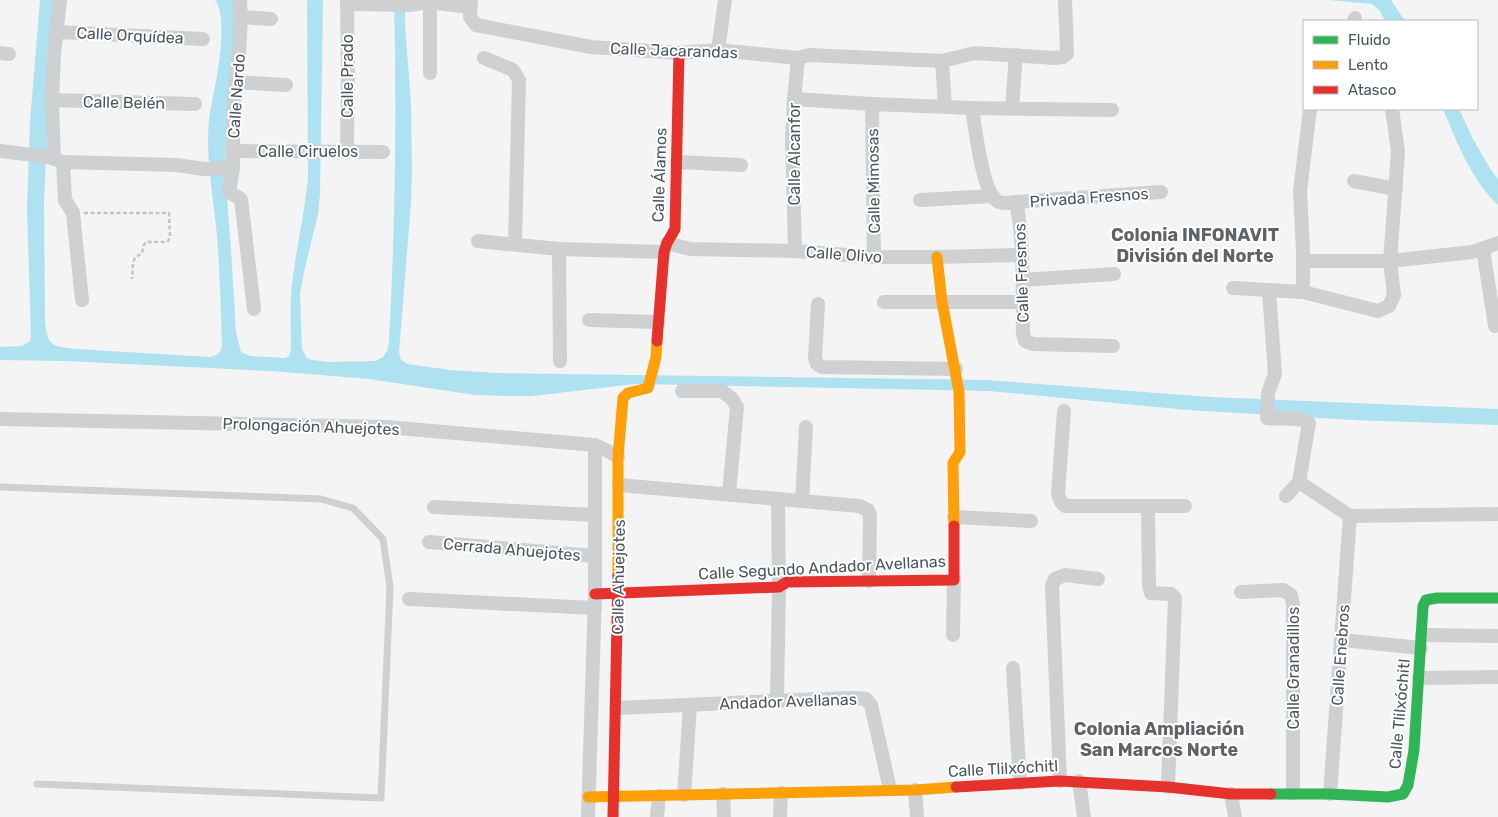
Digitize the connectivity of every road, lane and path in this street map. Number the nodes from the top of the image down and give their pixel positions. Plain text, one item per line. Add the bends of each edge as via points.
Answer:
1 (60, 0) edge
2 (240, 0) edge
3 (725, 0) edge
4 (1065, 0) edge
5 (430, 1) edge
6 (347, 2) edge
7 (470, 4) edge
8 (241, 17) junction
9 (271, 20) dead end
10 (56, 32) junction
11 (203, 38) dead end
12 (718, 50) junction
13 (679, 53) junction
14 (1016, 55) junction
15 (484, 58) dead end
16 (798, 58) junction
17 (942, 61) junction
18 (430, 73) dead end
19 (235, 82) junction
20 (286, 85) dead end
21 (794, 99) junction
22 (52, 100) junction
23 (195, 104) dead end
24 (872, 104) junction
25 (945, 107) junction
26 (972, 108) junction
27 (1012, 108) junction
28 (1112, 110) dead end
29 (1310, 110) edge
30 (1392, 110) edge
31 (233, 150) junction
32 (0, 151) edge
33 (347, 151) junction
34 (382, 152) dead end
35 (55, 159) junction
36 (677, 162) junction
37 (741, 165) dead end
38 (230, 169) junction
39 (1354, 181) dead end
40 (1396, 189) junction
41 (1161, 192) dead end
42 (993, 196) junction
43 (920, 200) dead end
44 (1016, 202) junction
45 (73, 213) junction
46 (478, 241) dead end
47 (1498, 243) edge
48 (515, 244) junction
49 (666, 248) junction
50 (559, 249) junction
51 (1483, 249) junction
52 (795, 251) junction
53 (1022, 254) junction
54 (937, 257) junction
55 (874, 258) junction
56 (1303, 261) junction
57 (1390, 261) junction
58 (1114, 274) dead end
59 (132, 279) dead end
60 (1022, 280) junction
61 (1233, 288) dead end
62 (1269, 291) junction
63 (1303, 292) junction
64 (82, 300) dead end
65 (884, 302) dead end
66 (942, 302) junction
67 (1022, 302) junction
68 (818, 304) dead end
69 (254, 309) dead end
70 (589, 320) dead end
71 (658, 322) junction
72 (1495, 326) dead end
73 (1113, 346) dead end
74 (656, 357) joint
75 (560, 361) dead end
76 (956, 371) junction
77 (682, 391) dead end
78 (1064, 411) dead end
79 (0, 419) edge
80 (806, 427) dead end
81 (595, 445) junction
82 (618, 458) junction
83 (1299, 482) junction
84 (619, 485) junction
85 (0, 487) edge
86 (729, 494) junction
87 (1286, 496) dead end
88 (778, 499) junction
89 (802, 501) junction
90 (1148, 506) junction
91 (1185, 506) dead end
92 (434, 507) dead end
93 (1498, 514) edge
94 (595, 515) junction
95 (1350, 516) junction
96 (954, 517) junction
97 (1031, 521) dead end
98 (429, 542) dead end
99 (595, 556) junction
100 (1098, 579) dead end
101 (954, 580) junction
102 (869, 581) junction
103 (779, 587) junction
104 (1241, 592) dead end
105 (618, 593) junction
106 (596, 594) junction
107 (1498, 598) edge
108 (409, 599) dead end
109 (595, 608) junction
110 (953, 635) dead end
111 (1498, 636) edge
112 (1342, 640) junction
113 (1421, 642) junction
114 (1014, 668) dead end
115 (1498, 677) edge
116 (1419, 678) junction
117 (777, 700) junction
118 (690, 706) junction
119 (616, 708) junction
120 (1060, 780) junction
121 (1079, 781) junction
122 (1020, 783) junction
123 (37, 784) dead end
124 (1168, 787) junction
125 (890, 789) junction
126 (915, 790) junction
127 (781, 793) junction
128 (723, 794) junction
129 (1231, 794) junction
130 (1293, 794) junction
131 (1330, 794) junction
132 (684, 795) junction
133 (659, 796) junction
134 (588, 797) junction
135 (613, 797) junction
136 (588, 817) edge
137 (613, 817) edge
138 (657, 817) edge
139 (724, 817) edge
140 (780, 817) edge
141 (917, 817) edge
142 (1084, 817) edge
143 (1235, 817) edge

1 - 10 street
2 - 8 street, Calle Nardo
3 - 12 street
4 - 14 street, Calle Jacarandas via 1067,54 1055,58
5 - 6 street, Calle Jacarandas via 409,5
5 - 7 street, Calle Jacarandas
5 - 18 street
6 - 33 street, Calle Prado
7 - 13 street, Calle Jacarandas via 470,17 476,25 488,28 590,47
8 - 9 street
8 - 19 street, Calle Nardo
10 - 11 street, Calle Orquídea
10 - 22 street
12 - 13 street, Calle Jacarandas
12 - 16 street, Calle Jacarandas
13 - 36 street, Calle Álamos
14 - 17 street, Calle Jacarandas via 975,53
14 - 27 street
15 - 48 street via 513,70 520,80
16 - 17 street, Calle Jacarandas via 809,55
16 - 21 street, Calle Alcanfor
17 - 25 street
19 - 20 street
19 - 31 street, Calle Nardo
21 - 24 street, Calle Mimosas
21 - 52 street, Calle Alcanfor
22 - 23 street, Calle Belén
22 - 35 street
24 - 25 street, Calle Mimosas
24 - 55 street, Calle Mimosas
25 - 26 street, Calle Mimosas
26 - 27 street, Calle Mimosas
26 - 42 street via 981,165
27 - 28 street, Calle Mimosas
29 - 56 street via 1300,191
30 - 40 street via 1398,152
31 - 33 street, Calle Ciruelos
31 - 38 street, Calle Nardo
32 - 35 street
33 - 34 street, Calle Ciruelos
35 - 38 street
35 - 45 street via 65,200
36 - 37 street
36 - 49 street, Calle Álamos via 675,229
38 - 69 street, Calle Nardo via 229,192 241,198
39 - 40 street
40 - 57 street
41 - 44 street, Privada Fresnos
42 - 43 street
42 - 44 street, Calle Fresnos via 998,202
44 - 53 street, Calle Fresnos
45 - 59 path via 169,213 168,241 146,242 134,263
45 - 64 street
46 - 48 street
47 - 51 street
48 - 50 street, Calle Olivo
49 - 50 street, Calle Olivo
49 - 52 street, Calle Olivo
49 - 71 street, Calle Álamos
50 - 75 street
51 - 57 street
51 - 72 street
52 - 55 street, Calle Olivo
53 - 54 street, Calle Olivo
53 - 60 street, Calle Fresnos
54 - 55 street, Calle Olivo
54 - 66 street, Calle Segundo Andador Avellanas
56 - 57 street
56 - 63 street
57 - 63 street via 1394,296 1389,306 1378,311
58 - 60 street
60 - 67 street, Calle Fresnos
61 - 62 street
62 - 63 street
62 - 83 street via 1275,374 1268,393 1267,418 1305,419 1309,423
65 - 66 street
66 - 67 street
66 - 76 street, Calle Segundo Andador Avellanas
67 - 73 street, Calle Fresnos via 1025,341 1033,344
68 - 76 street via 817,364
70 - 71 street
71 - 74 street, Calle Álamos
74 - 82 street, Calle Ahuejotes via 648,388 628,392 623,398
76 - 96 street, Calle Segundo Andador Avellanas via 960,452 953,463
77 - 86 street via 722,391 737,407
78 - 90 street via 1060,502 1065,506
79 - 81 street, Prolongación Ahuejotes via 386,427
80 - 89 street
81 - 82 street, Prolongación Ahuejotes
81 - 94 street, Calle Ahuejotes
82 - 84 street, Calle Ahuejotes
83 - 87 street
83 - 95 street
84 - 86 street
84 - 105 street, Calle Ahuejotes
85 - 123 lane via 321,499 353,508 382,539 390,587 381,798
86 - 88 street
88 - 89 street
88 - 103 street
89 - 102 street via 859,506 868,510
90 - 91 street
90 - 124 street via 1151,593 1171,594 1175,598
92 - 94 street
93 - 95 street
94 - 99 street, Calle Ahuejotes
95 - 112 street, Calle Enebros
96 - 97 street
96 - 101 street, Calle Segundo Andador Avellanas
98 - 99 street, Cerrada Ahuejotes
99 - 106 street, Calle Ahuejotes
100 - 120 street via 1065,575 1055,579 1052,586
101 - 102 street, Calle Segundo Andador Avellanas
101 - 110 street
102 - 103 street, Calle Segundo Andador Avellanas via 787,582
103 - 105 street, Calle Segundo Andador Avellanas
103 - 117 street
104 - 130 street, Calle Granadillos via 1283,590 1291,595 1294,604
105 - 106 street, Calle Segundo Andador Avellanas
105 - 119 street, Calle Ahuejotes
106 - 109 street, Calle Ahuejotes
107 - 113 street, Calle Tlilxóchitl via 1426,600
108 - 109 street
109 - 134 street, Calle Ahuejotes
111 - 113 street
112 - 113 street
112 - 131 street, Calle Enebros
113 - 116 street, Calle Tlilxóchitl
114 - 122 street
115 - 116 street
116 - 131 street, Calle Tlilxóchitl via 1414,750 1408,785 1403,794 1388,797
117 - 118 street, Andador Avellanas
117 - 125 street, Andador Avellanas via 866,699 871,705
118 - 119 street, Andador Avellanas
118 - 132 street
119 - 135 street, Calle Ahuejotes
120 - 121 street, Calle Tlilxóchitl
120 - 122 street, Calle Tlilxóchitl
121 - 124 street, Calle Tlilxóchitl
121 - 142 street
122 - 126 street, Calle Tlilxóchitl
124 - 129 street, Calle Tlilxóchitl
125 - 126 street, Calle Tlilxóchitl
125 - 127 street, Calle Tlilxóchitl
126 - 141 street
127 - 128 street, Calle Tlilxóchitl
127 - 140 street
128 - 132 street, Calle Tlilxóchitl
128 - 139 street
129 - 130 street, Calle Tlilxóchitl
129 - 143 street
130 - 131 street, Calle Tlilxóchitl
132 - 133 street, Calle Tlilxóchitl
133 - 135 street, Calle Tlilxóchitl
133 - 138 street
134 - 135 street, Calle Tlilxóchitl
134 - 136 street, Calle Ahuejotes
135 - 137 street, Calle Ahuejotes

